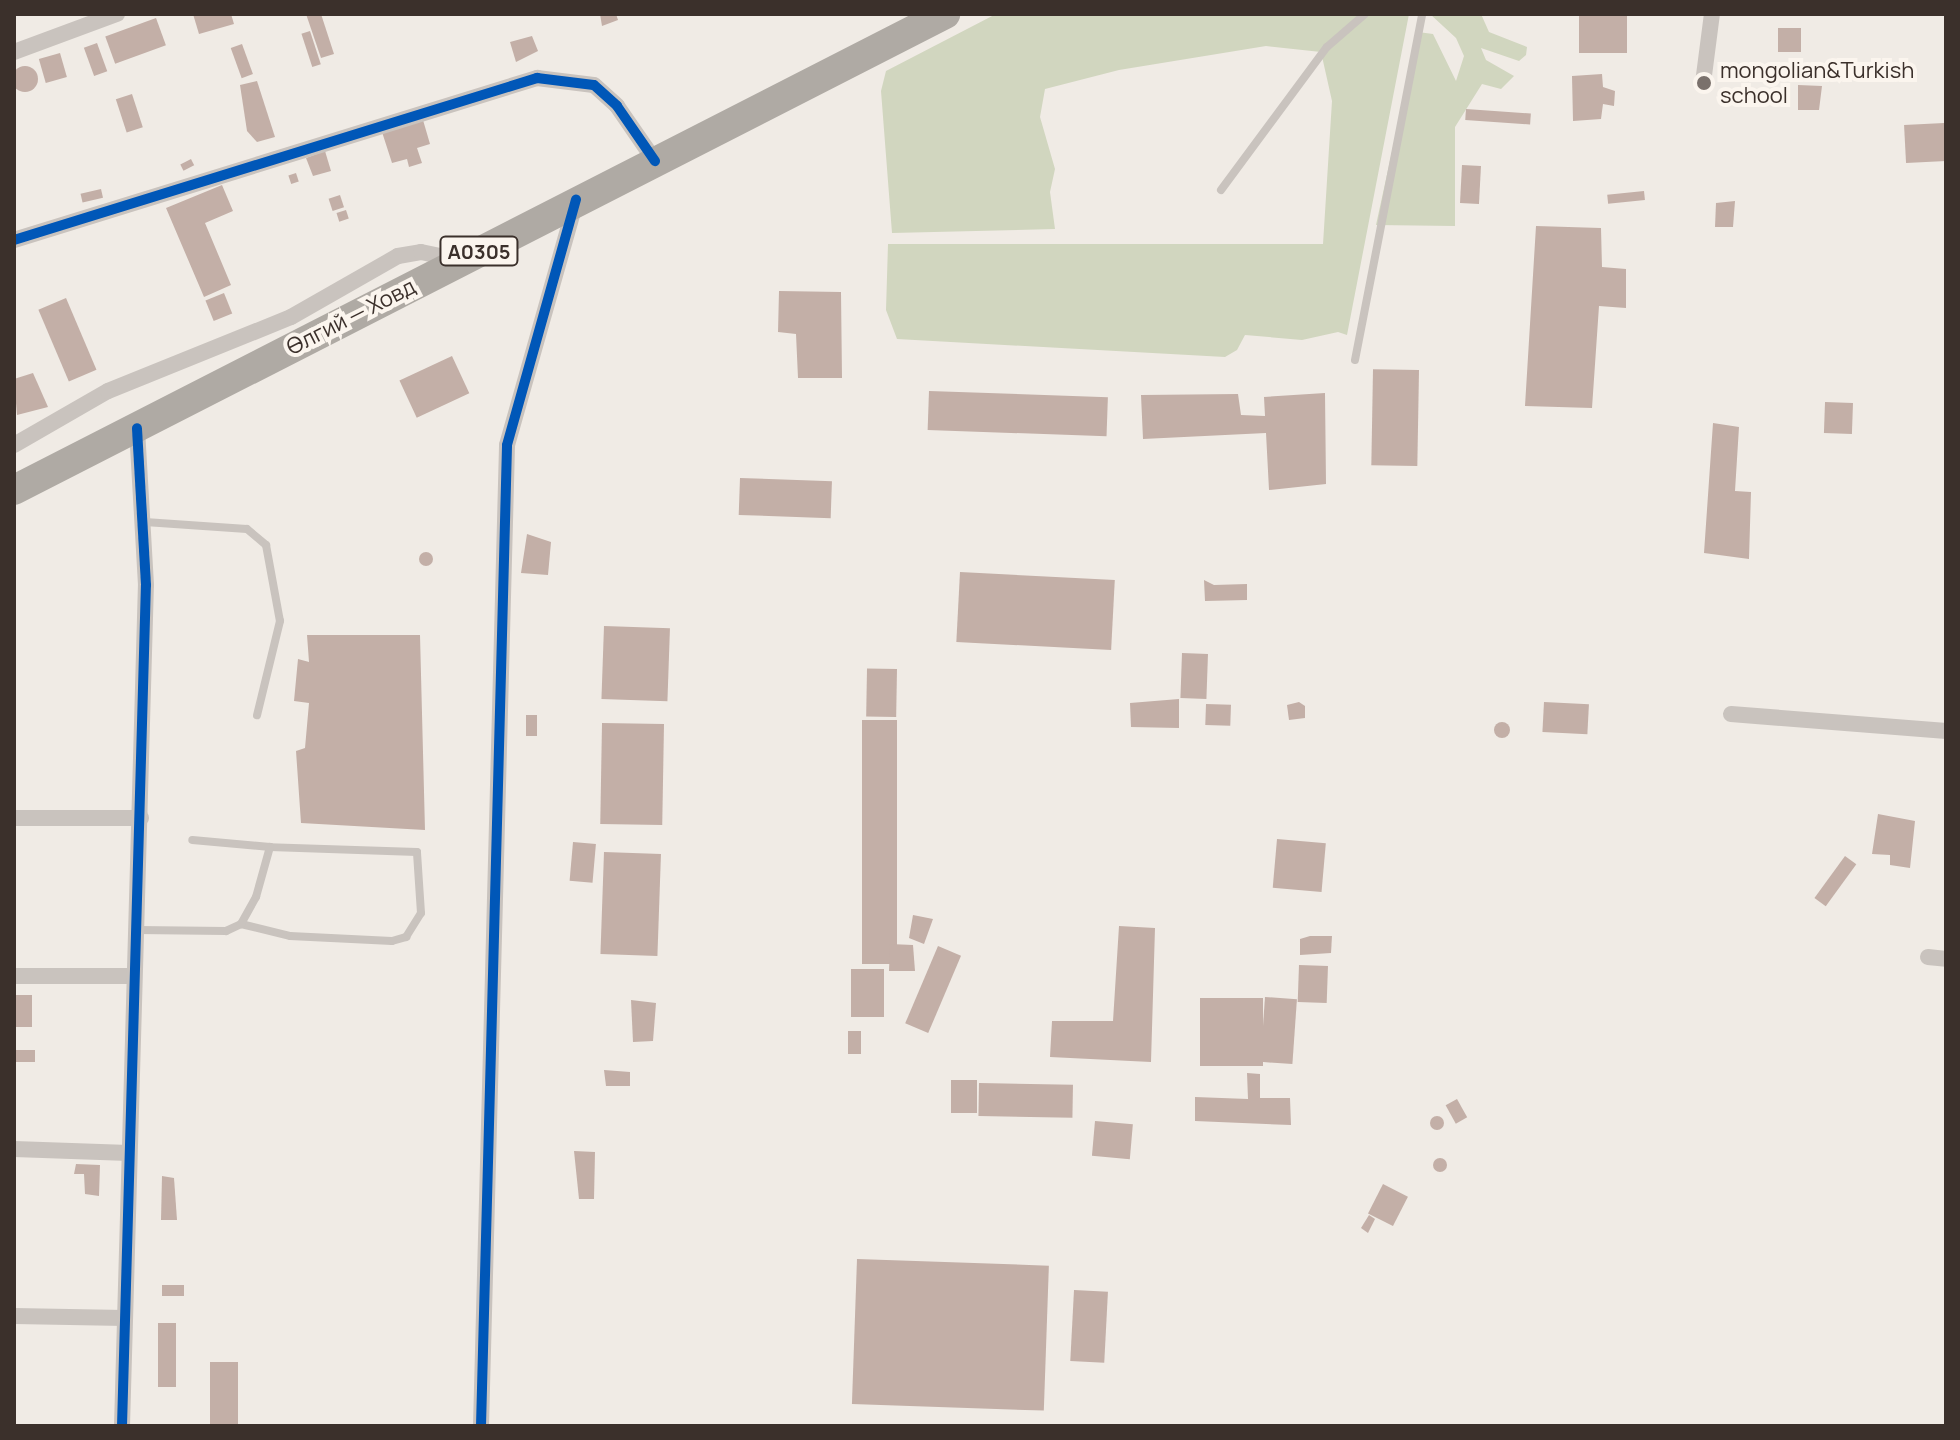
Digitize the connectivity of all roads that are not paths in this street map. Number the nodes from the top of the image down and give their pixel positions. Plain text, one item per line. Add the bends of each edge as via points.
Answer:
1 (117, 14) edge
2 (945, 14) edge
3 (1365, 14) edge
4 (1422, 14) edge
5 (1712, 14) edge
6 (14, 52) edge
7 (1703, 83) dead end
8 (655, 161) junction
9 (1221, 190) dead end
10 (576, 200) junction
11 (14, 240) edge
12 (459, 261) junction
13 (1355, 360) dead end
14 (137, 428) junction
15 (14, 445) edge
16 (14, 490) edge
17 (145, 522) junction
18 (1731, 714) dead end
19 (257, 715) dead end
20 (1946, 731) edge
21 (14, 818) edge
22 (141, 818) junction
23 (192, 840) dead end
24 (270, 847) junction
25 (241, 924) junction
26 (136, 930) junction
27 (1928, 957) dead end
28 (1946, 959) edge
29 (14, 976) edge
30 (134, 976) junction
31 (14, 1149) edge
32 (129, 1153) junction
33 (14, 1316) edge
34 (125, 1318) junction
35 (122, 1426) edge
36 (481, 1426) edge

1 - 6 street
2 - 8 highway, Өлгий — Ховд / A0305
3 - 9 lane via 1327,47
4 - 13 lane
5 - 7 street
8 - 10 highway, Өлгий — Ховд / A0305
8 - 11 street via 617,106 594,85 537,78
10 - 12 highway, Өлгий — Ховд / A0305
10 - 36 street via 507,445
12 - 14 highway, Өлгий — Ховд / A0305
12 - 15 street via 421,252 398,256 291,317 108,391
14 - 16 highway, Өлгий — Ховд / A0305
14 - 17 street
17 - 19 lane via 247,529 266,545 280,621
17 - 22 street
18 - 20 street
21 - 22 street
22 - 26 street
23 - 24 lane
24 - 25 lane via 256,897
24 - 25 lane via 417,852 421,913 406,937 392,941 290,936
25 - 26 lane via 226,931
26 - 30 street
27 - 28 street
29 - 30 street
30 - 32 street
31 - 32 street
32 - 34 street
33 - 34 street
34 - 35 street

